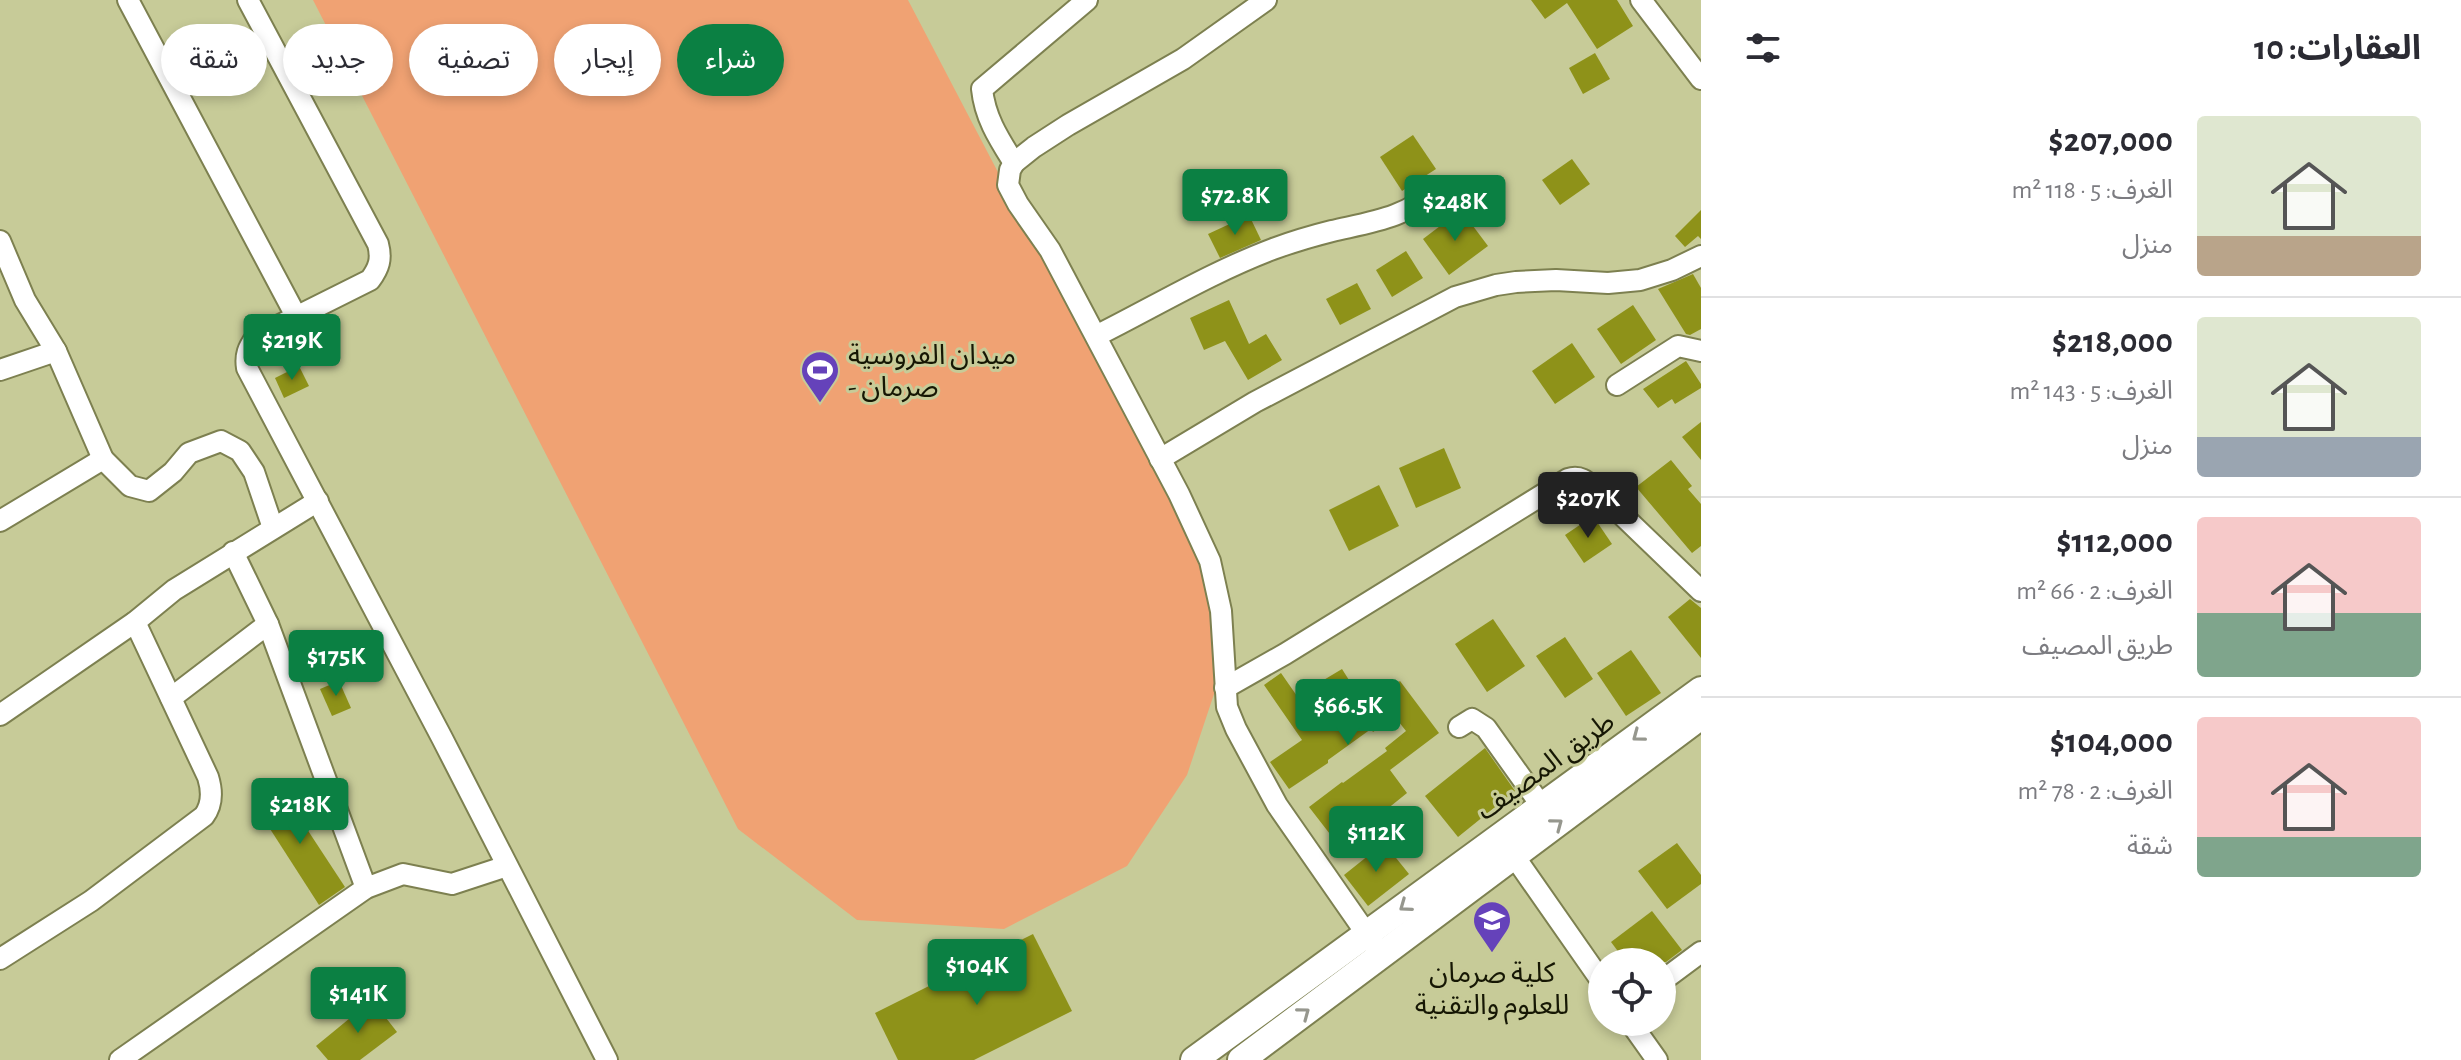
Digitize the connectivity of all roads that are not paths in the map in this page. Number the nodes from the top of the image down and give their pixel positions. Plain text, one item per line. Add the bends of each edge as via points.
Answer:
1 (128, 0) edge
2 (248, 0) edge
3 (1087, 0) edge
4 (1266, 0) edge
5 (1641, 0) edge
6 (1697, 67) edge
7 (1014, 163) junction
8 (1438, 188) dead end
9 (0, 241) edge
10 (1701, 256) edge
11 (296, 316) junction
12 (1096, 336) junction
13 (56, 351) junction
14 (1701, 351) edge
15 (0, 370) edge
16 (1617, 385) dead end
17 (103, 459) junction
18 (1160, 459) junction
19 (318, 501) junction
20 (0, 521) edge
21 (273, 528) junction
22 (233, 552) junction
23 (1701, 591) edge
24 (135, 622) junction
25 (268, 624) junction
26 (1225, 688) junction
27 (1701, 690) edge
28 (171, 698) junction
29 (0, 715) edge
30 (1701, 716) edge
31 (1459, 727) dead end
32 (1543, 808) junction
33 (1514, 856) junction
34 (507, 866) junction
35 (366, 888) junction
36 (1366, 934) junction
37 (1701, 952) edge
38 (1382, 955) junction
39 (0, 959) edge
40 (1588, 962) edge
41 (1676, 971) edge
42 (1640, 1036) edge
43 (120, 1060) edge
44 (607, 1060) edge
45 (1194, 1060) edge
46 (1241, 1060) edge
47 (1657, 1060) edge

1 - 11 street
2 - 11 street via 380,254 370,280
3 - 7 street via 982,89 992,126
4 - 7 street via 1183,59 1068,125
5 - 6 street
7 - 12 street via 1008,177 1012,193
8 - 12 street via 1382,221 1271,250
9 - 13 street via 25,300
10 - 18 street via 1640,280 1526,281 1455,297 1269,394
11 - 19 street via 256,337 245,358
12 - 18 street
13 - 15 street
13 - 17 street
14 - 16 street via 1678,346
17 - 20 street
17 - 21 street via 130,486 149,491 189,453 221,441 240,451 254,472
18 - 26 street via 1210,561 1221,611
19 - 21 street
19 - 34 street
21 - 22 street
22 - 24 street
22 - 25 street
23 - 26 street via 1596,490 1575,477
24 - 28 street
24 - 29 street
25 - 28 street
25 - 35 street
26 - 36 street via 1236,729 1269,791
27 -> 32 main road, طريق المصيف
28 - 39 street via 208,777 209,809 91,901
33 -> 30 main road, طريق المصيف
31 - 32 street via 1472,719 1486,728
32 -> 36 main road, طريق المصيف
33 - 38 main road, طريق المصيف
33 - 40 street
34 - 35 street via 452,884 403,874
34 - 44 street
35 - 43 street
36 - 38 street
36 - 45 main road, طريق المصيف
37 - 41 street
46 -> 38 main road, طريق المصيف
42 - 47 street

